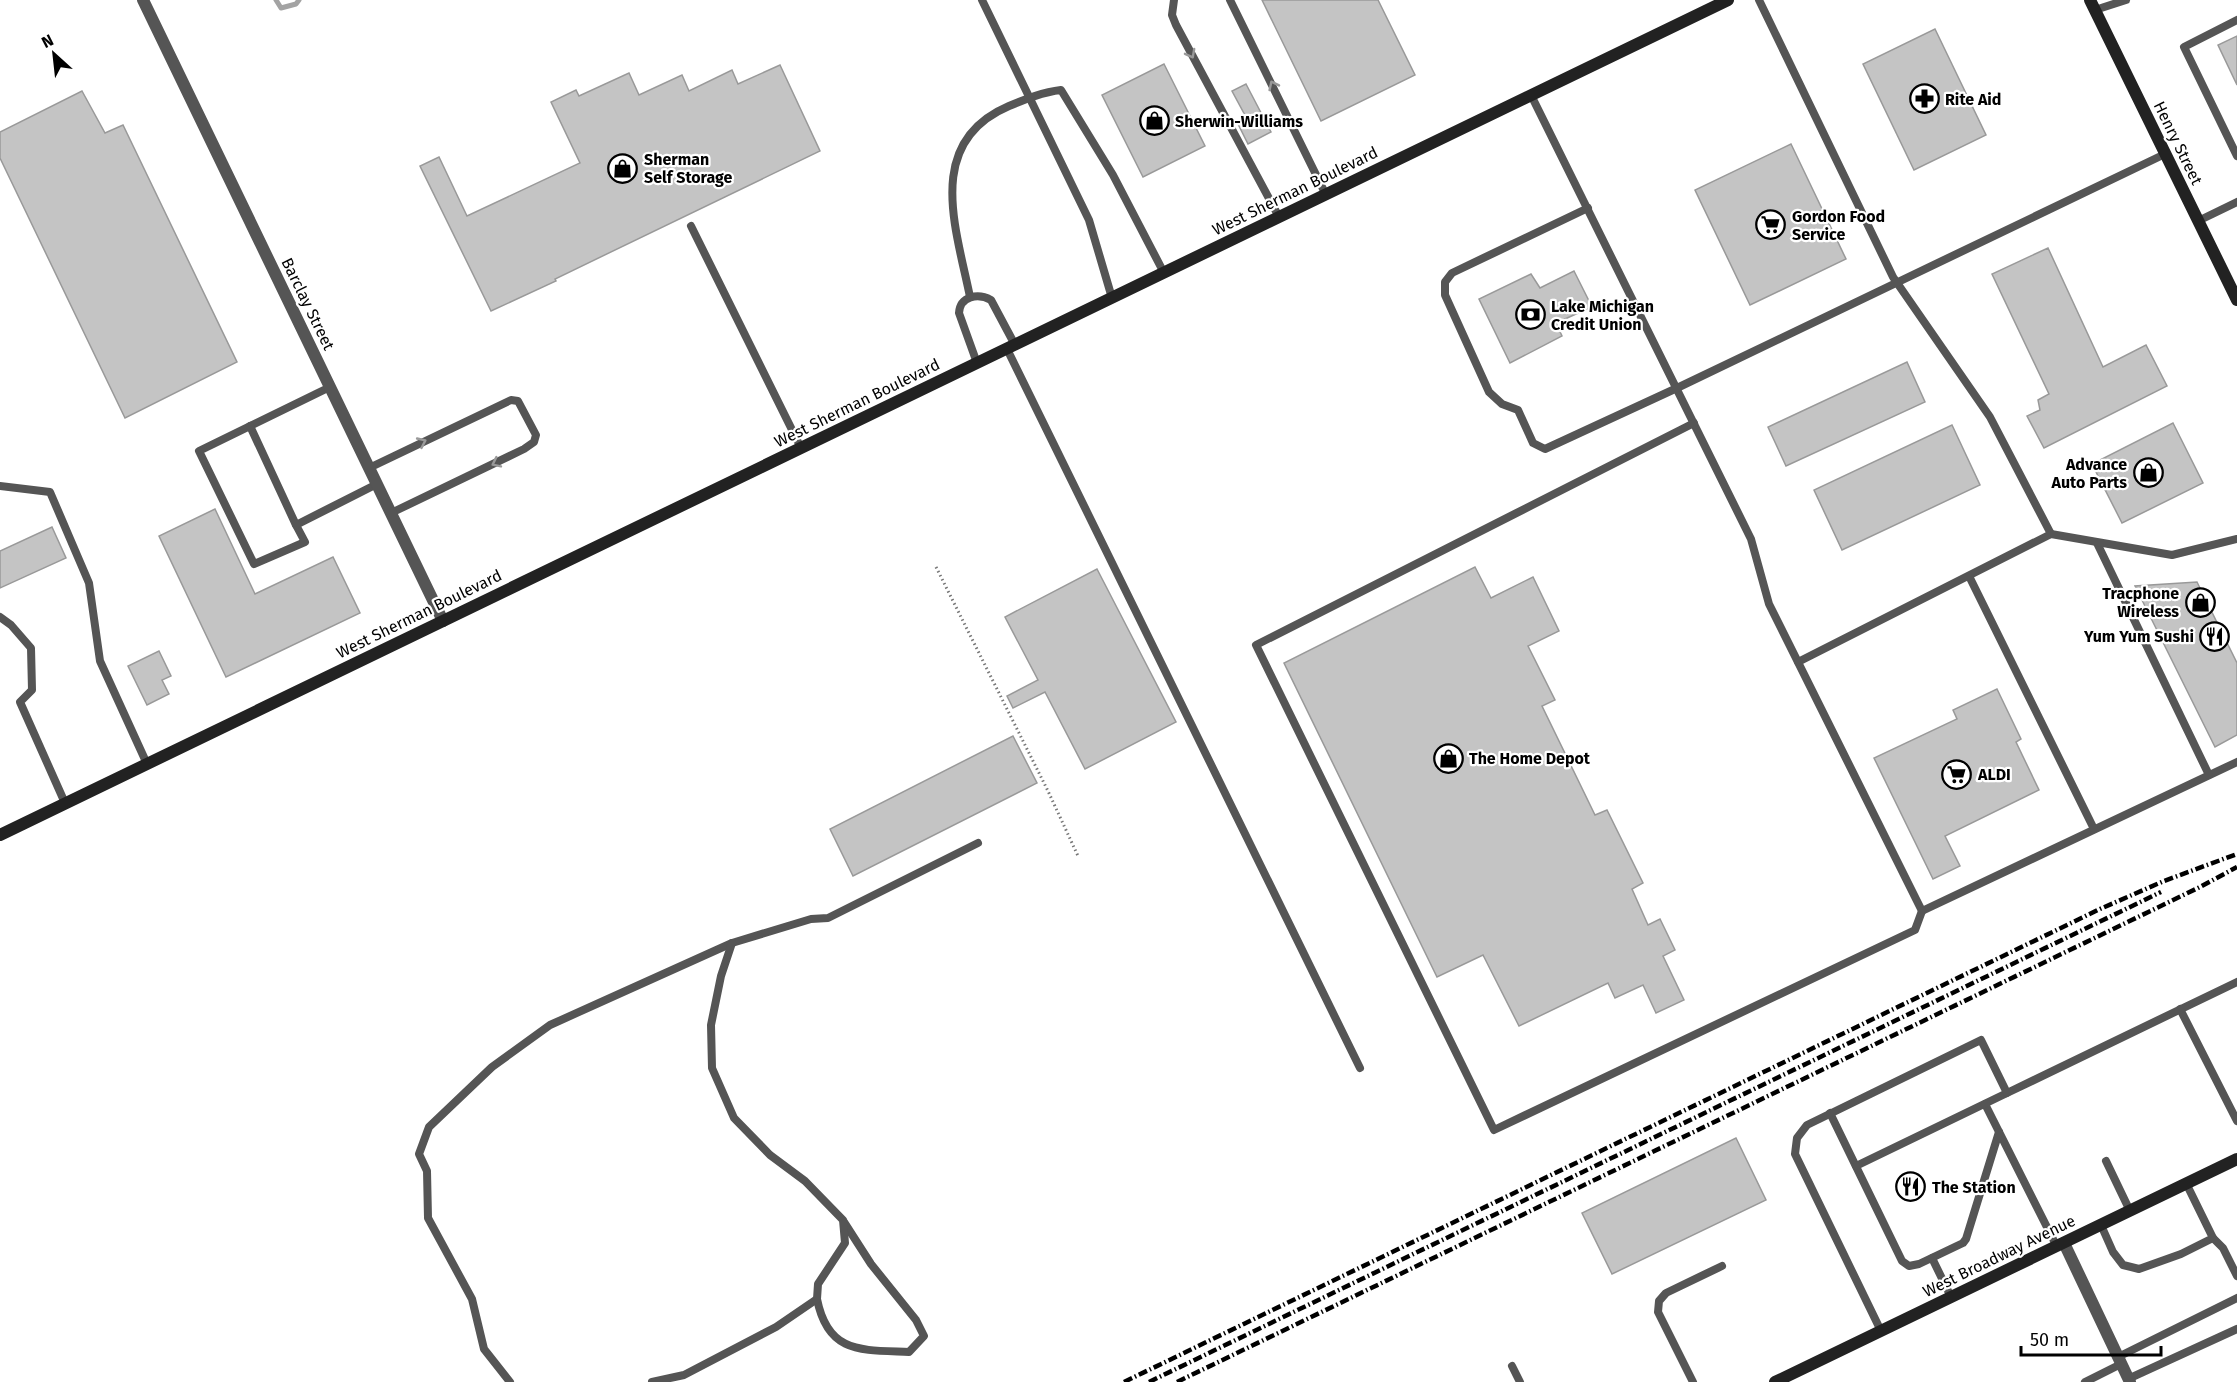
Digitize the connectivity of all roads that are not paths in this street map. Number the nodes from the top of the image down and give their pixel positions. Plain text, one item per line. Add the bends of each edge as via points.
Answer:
1 (143, 0) edge
2 (982, 0) edge
3 (1174, 0) edge
4 (1230, 0) edge
5 (1728, 0) edge
6 (1759, 0) edge
7 (2127, 0) edge
8 (2093, 5) edge
9 (2237, 20) edge
10 (1532, 95) junction
11 (1030, 98) junction
12 (2165, 154) junction
13 (2237, 156) edge
14 (1326, 195) junction
15 (2237, 202) edge
16 (1588, 208) junction
17 (1279, 217) junction
18 (2198, 221) junction
19 (691, 226) dead end
20 (1164, 273) junction
21 (1897, 283) junction
22 (970, 297) junction
23 (1112, 298) junction
24 (2237, 300) edge
25 (1011, 347) junction
26 (977, 363) junction
27 (330, 387) junction
28 (1677, 388) junction
29 (1694, 423) junction
30 (250, 426) junction
31 (801, 448) junction
32 (369, 468) junction
33 (377, 484) junction
34 (0, 486) edge
35 (391, 513) junction
36 (296, 525) junction
37 (2051, 534) junction
38 (2237, 539) edge
39 (2097, 543) junction
40 (1969, 576) junction
41 (0, 617) edge
42 (443, 621) junction
43 (1798, 662) junction
44 (2237, 762) edge
45 (147, 764) junction
46 (2209, 775) junction
47 (65, 803) junction
48 (2094, 829) junction
49 (0, 835) edge
50 (978, 843) dead end
51 (1922, 911) junction
52 (732, 943) junction
53 (2236, 985) edge
54 (2180, 1009) junction
55 (1360, 1068) dead end
56 (2007, 1093) junction
57 (1985, 1104) junction
58 (1830, 1113) junction
59 (2237, 1121) edge
60 (1999, 1132) junction
61 (2106, 1161) dead end
62 (2236, 1162) edge
63 (1856, 1166) junction
64 (2186, 1183) junction
65 (2130, 1211) junction
66 (843, 1220) junction
67 (2101, 1225) junction
68 (2213, 1238) junction
69 (2060, 1245) junction
70 (1932, 1258) junction
71 (1722, 1266) dead end
72 (2237, 1276) edge
73 (1951, 1297) junction
74 (2237, 1298) edge
75 (818, 1299) junction
76 (2237, 1329) edge
77 (1881, 1330) junction
78 (2119, 1360) junction
79 (1512, 1366) dead end
80 (2129, 1381) edge
81 (510, 1382) edge
82 (652, 1382) edge
83 (1520, 1382) edge
84 (1693, 1382) edge
85 (1775, 1382) edge
86 (2085, 1382) edge

1 - 27 street, Barclay Street
2 - 11 lane
3 -> 17 lane via 1176,25
14 -> 4 lane
5 - 10 main road, West Sherman Boulevard
6 - 21 lane
7 - 8 lane
8 - 12 main road, Henry Street
9 - 13 lane via 2184,47
10 - 14 main road, West Sherman Boulevard
10 - 16 lane
11 - 20 lane via 1062,90 1113,175
11 - 22 lane via 978,124 955,162 951,186 954,218
11 - 23 lane via 1089,220
12 - 18 main road, Henry Street
12 - 21 lane
14 - 17 main road, West Sherman Boulevard
15 - 18 lane
16 - 28 lane
16 - 28 lane via 1452,273 1445,282 1445,295 1490,392 1502,404 1518,410 1533,443 1545,449
17 - 20 main road, West Sherman Boulevard
18 - 24 main road, Henry Street
19 - 31 lane
20 - 23 main road, West Sherman Boulevard
21 - 28 lane
21 - 37 lane via 1990,417
22 - 25 lane via 991,300
22 - 26 lane via 959,313
23 - 25 main road, West Sherman Boulevard
25 - 26 main road, West Sherman Boulevard
25 - 55 lane
26 - 31 main road, West Sherman Boulevard
27 - 30 lane
27 - 32 street, Barclay Street
28 - 29 lane
29 - 43 lane via 1751,538 1769,604
29 - 51 lane via 1256,645 1494,1130 1915,930
30 - 36 lane
30 - 36 lane via 199,451 254,564 305,542
31 - 42 main road, West Sherman Boulevard
32 - 33 street, Barclay Street
32 -> 35 lane via 511,400 518,401 536,435 534,442 524,449
33 - 35 street, Barclay Street
33 - 36 lane
34 - 45 lane via 51,492 89,583 100,661
35 - 42 street, Barclay Street
37 - 39 lane
37 - 40 lane
38 - 39 lane via 2172,555
39 - 46 lane
40 - 43 lane
40 - 48 lane
41 - 47 lane via 31,648 32,690 20,702
42 - 45 main road, West Sherman Boulevard
43 - 51 lane
44 - 46 lane
45 - 47 main road, West Sherman Boulevard
46 - 48 lane
47 - 49 main road, West Sherman Boulevard
48 - 51 lane
50 - 52 lane via 828,918 811,918
52 - 66 lane via 711,1025 712,1068 734,1118
52 - 81 lane via 550,1025 492,1067 429,1127 419,1154 427,1171 428,1218 472,1299 484,1349
53 - 54 lane
54 - 56 lane
54 - 59 lane
56 - 57 lane
56 - 58 lane via 1981,1040
57 - 60 lane
57 - 63 lane
58 - 63 lane
58 - 77 lane via 1807,1125 1795,1146 1795,1154
60 - 69 lane
60 - 70 lane via 1966,1239
61 - 65 lane
62 - 64 main road, West Broadway Avenue
63 - 70 lane via 1902,1261 1914,1266
64 - 65 main road, West Broadway Avenue
64 - 68 lane
65 - 67 main road, West Broadway Avenue
66 - 75 lane via 845,1243 818,1284
66 - 75 lane via 924,1336 909,1352 862,1350 837,1341 821,1317
67 - 68 lane via 2123,1265 2139,1269
67 - 69 main road, West Broadway Avenue
68 - 72 lane via 2223,1248
69 - 73 main road, West Broadway Avenue
69 - 78 street
70 - 73 lane
71 - 84 lane via 1666,1293 1659,1301 1658,1312
73 - 77 main road, West Broadway Avenue
74 - 78 lane
75 - 82 lane via 776,1327 684,1375
76 - 80 lane
77 - 85 main road, West Broadway Avenue
78 - 80 street
78 - 86 lane
79 - 83 lane

